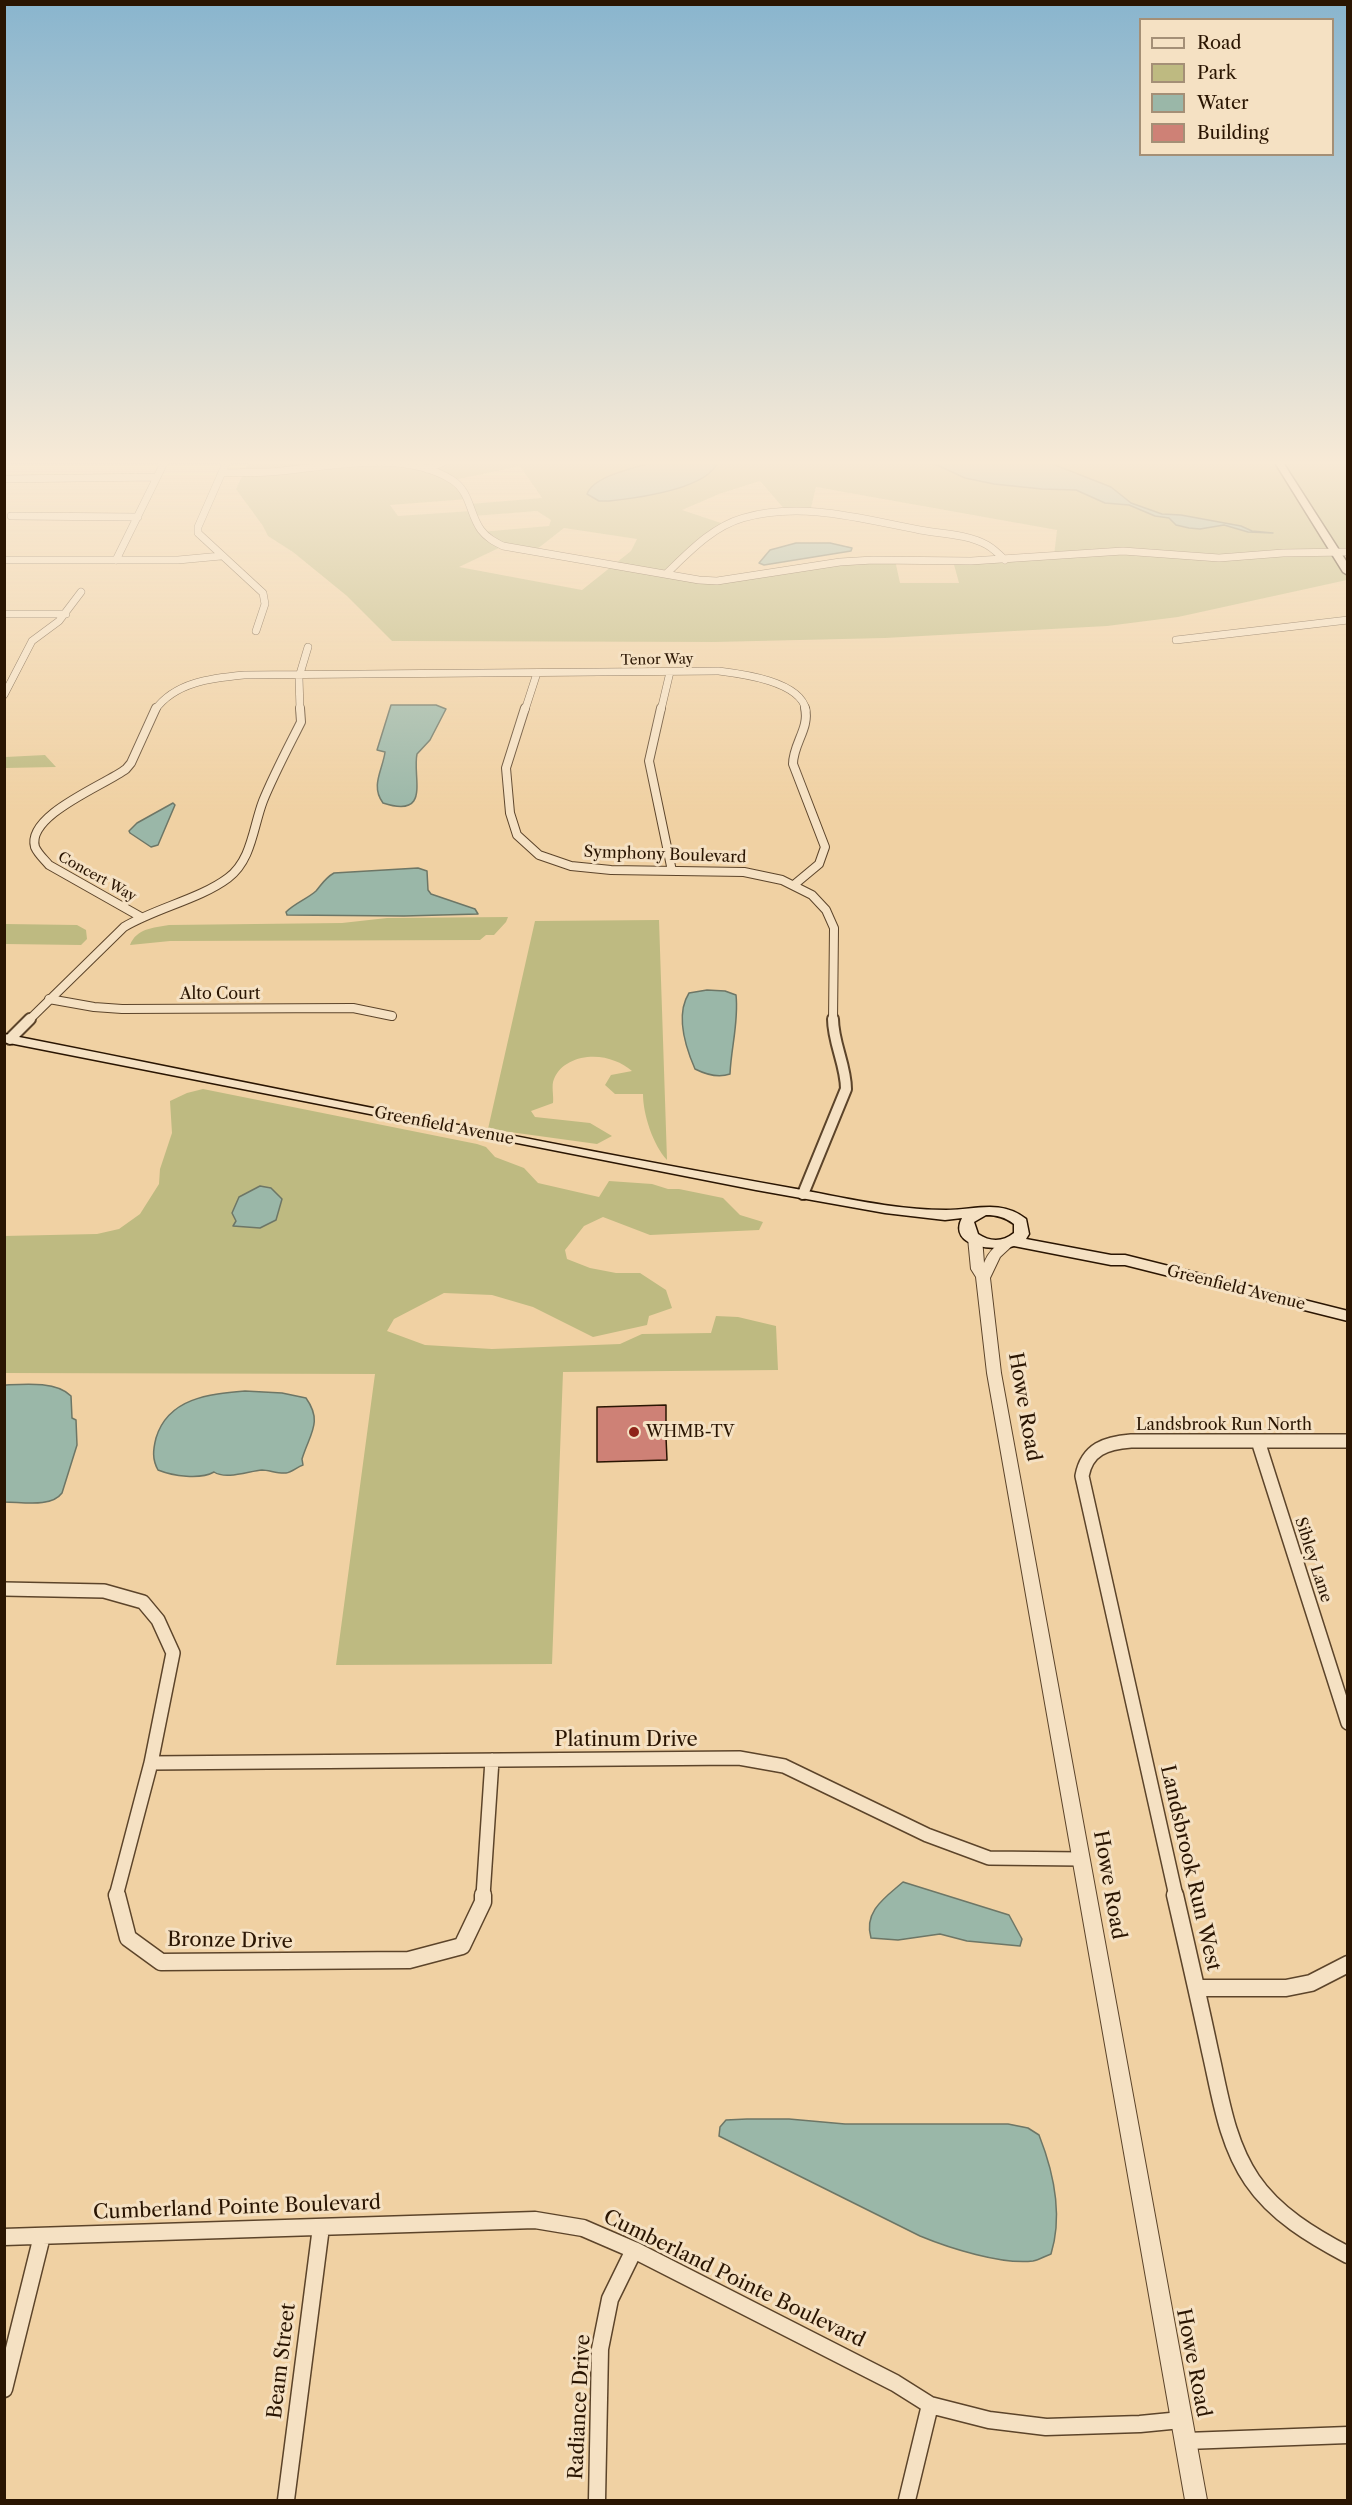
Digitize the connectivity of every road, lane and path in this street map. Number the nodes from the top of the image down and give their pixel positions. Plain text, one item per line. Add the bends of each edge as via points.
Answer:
1 (246, 578) edge
2 (694, 578) edge
3 (746, 578) edge
4 (81, 592) dead end
5 (4, 614) edge
6 (66, 614) junction
7 (1347, 620) edge
8 (256, 631) dead end
9 (1176, 640) dead end
10 (308, 646) dead end
11 (670, 672) junction
12 (537, 673) junction
13 (300, 674) junction
14 (4, 695) edge
15 (672, 871) junction
16 (795, 884) junction
17 (141, 917) junction
18 (49, 999) junction
19 (392, 1016) dead end
20 (7, 1039) edge
21 (804, 1194) junction
22 (885, 1209) junction
23 (975, 1213) junction
24 (1021, 1222) junction
25 (972, 1236) junction
26 (1010, 1242) junction
27 (1125, 1260) junction
28 (983, 1277) junction
29 (1347, 1316) edge
30 (1258, 1441) junction
31 (1347, 1441) edge
32 (1101, 1447) joint
33 (4, 1589) edge
34 (1347, 1723) edge
35 (492, 1760) junction
36 (151, 1763) junction
37 (1082, 1859) junction
38 (1347, 1964) edge
39 (1197, 1988) junction
40 (321, 2227) junction
41 (42, 2236) junction
42 (4, 2237) edge
43 (634, 2250) junction
44 (1347, 2255) edge
45 (4, 2389) edge
46 (930, 2405) junction
47 (1181, 2420) junction
48 (1347, 2435) edge
49 (1186, 2441) junction
50 (286, 2500) edge
51 (597, 2500) edge
52 (907, 2500) edge
53 (1196, 2500) edge

1 - 8 street via 263,593 265,604
2 - 3 street via 717,581
4 - 6 street
5 - 6 street
6 - 14 street via 33,641
7 - 9 street
10 - 13 street
11 - 12 street, Tenor Way
11 - 15 street via 649,761
11 - 16 street, Tenor Way via 743,674 783,687 805,706 807,717 793,764 825,852 813,871
12 - 13 street, Tenor Way
12 - 15 street, Symphony Boulevard via 507,764 511,814 518,837 538,854 571,866
13 - 17 street via 301,722 263,801 245,860 218,885
13 - 17 street, Concert Way via 225,677 172,694 153,712 126,769 57,810 40,826 35,843 50,868
15 - 16 street, Symphony Boulevard via 744,872
16 - 21 street, Symphony Boulevard via 822,903 833,922 833,1031 847,1081
17 - 18 street via 114,935
18 - 19 street, Alto Court via 114,1009 353,1008
18 - 20 street
20 - 21 main road, Greenfield Avenue
21 - 22 main road, Greenfield Avenue
22 - 23 main road, Greenfield Avenue via 945,1215
22 - 25 main road, Greenfield Avenue via 902,1216 943,1222
23 - 24 main road via 1000,1211
23 - 25 main road via 967,1222
24 - 26 main road via 1022,1234
24 - 27 main road, Greenfield Avenue via 1050,1239 1112,1252
25 - 26 main road via 992,1245
25 - 28 street, Howe Road
26 - 27 main road, Greenfield Avenue
26 - 28 street via 994,1255
27 - 29 main road, Greenfield Avenue
28 - 37 street, Howe Road via 994,1373
30 - 31 street, Landsbrook Run North
30 - 32 street, Landsbrook Run North via 1147,1441
30 - 34 street, Sibley Lane
32 - 39 street, Landsbrook Run West via 1084,1463 1082,1476
33 - 36 street, Bronze Drive via 104,1590 143,1602 158,1620 173,1653
35 - 36 street, Platinum Drive
35 - 36 street, Bronze Drive via 483,1902 462,1946 409,1960 161,1962 128,1938 116,1898
35 - 37 street, Platinum Drive via 739,1758 784,1766 927,1835 989,1858
37 - 47 street, Howe Road
38 - 39 street via 1311,1983 1286,1988
39 - 44 street, Landsbrook Run West via 1225,2117 1243,2165 1263,2198
40 - 41 street, Cumberland Pointe Boulevard
40 - 43 street, Cumberland Pointe Boulevard via 535,2220 583,2228
40 - 50 street, Beam Street
41 - 42 street, Cumberland Pointe Boulevard
41 - 45 street
43 - 46 street, Cumberland Pointe Boulevard via 895,2383
43 - 51 street, Radiance Drive via 610,2299 600,2349
46 - 47 street, Cumberland Pointe Boulevard via 989,2420 1046,2427
46 - 52 street
47 - 49 street, Howe Road
48 - 49 street
49 - 53 street, Howe Road

